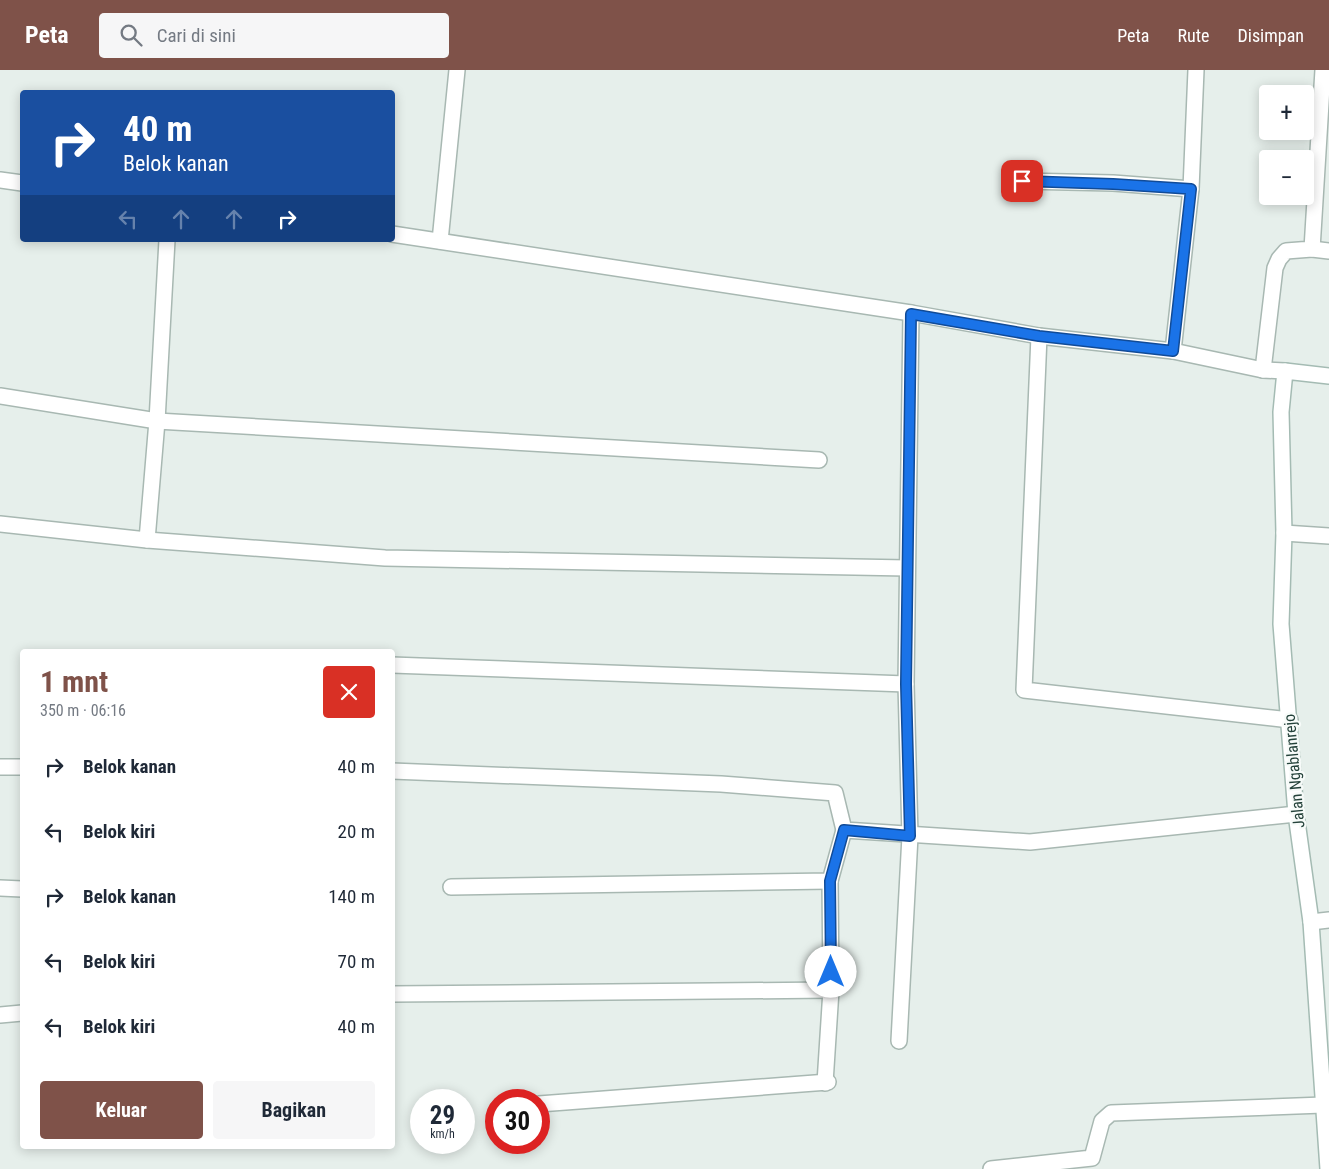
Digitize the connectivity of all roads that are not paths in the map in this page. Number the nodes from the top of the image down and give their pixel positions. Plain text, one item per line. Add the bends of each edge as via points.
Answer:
1 (457, 70) edge
2 (1196, 70) edge
3 (1322, 70) edge
4 (0, 180) edge
5 (1022, 181) dead end
6 (20, 183) edge
7 (1191, 189) junction
8 (395, 234) edge
9 (440, 241) junction
10 (167, 242) edge
11 (1312, 249) junction
12 (1329, 251) edge
13 (911, 314) junction
14 (1039, 336) junction
15 (1173, 351) junction
16 (1263, 370) junction
17 (1285, 371) junction
18 (1329, 376) edge
19 (0, 396) edge
20 (157, 421) junction
21 (819, 460) dead end
22 (0, 524) edge
23 (1284, 533) junction
24 (1329, 536) edge
25 (147, 540) junction
26 (907, 568) junction
27 (395, 665) edge
28 (906, 684) junction
29 (1290, 720) junction
30 (0, 767) edge
31 (20, 767) edge
32 (395, 771) edge
33 (1296, 814) junction
34 (844, 830) junction
35 (910, 836) junction
36 (830, 881) junction
37 (451, 887) dead end
38 (0, 888) edge
39 (20, 889) edge
40 (1329, 920) edge
41 (1311, 922) junction
42 (831, 990) junction
43 (395, 994) edge
44 (0, 1014) edge
45 (20, 1014) edge
46 (899, 1041) dead end
47 (550, 1103) edge
48 (1323, 1105) junction
49 (991, 1169) edge
50 (1328, 1169) edge

1 - 9 street
2 - 7 street
3 - 11 street
4 - 6 street
5 - 7 street
7 - 15 street
8 - 9 street
9 - 13 street
10 - 20 street
11 - 12 street
11 - 16 street via 1286,252 1275,268
13 - 14 street
13 - 26 street
14 - 15 street
14 - 29 street via 1024,690
15 - 16 street
16 - 17 street
17 - 18 street
17 - 23 street, Jalan Ngablanrejo via 1281,412
19 - 20 street
20 - 21 street
20 - 25 street
22 - 25 street
23 - 24 street
23 - 29 street, Jalan Ngablanrejo via 1281,624
25 - 26 street via 385,558
26 - 28 street
27 - 28 street
28 - 35 street
29 - 33 street, Jalan Ngablanrejo
30 - 31 street
32 - 34 street via 721,784 835,793
33 - 35 street via 1030,842
33 - 41 street, Jalan Ngablanrejo
34 - 35 street
34 - 36 street
35 - 46 street
36 - 37 street
36 - 42 street
38 - 39 street
40 - 41 street
41 - 48 street, Jalan Ngablanrejo
42 - 43 street
42 - 47 street via 827,1083
44 - 45 street
48 - 49 street via 1111,1113 1102,1122 1092,1158
48 - 50 street, Jalan Ngablanrejo

